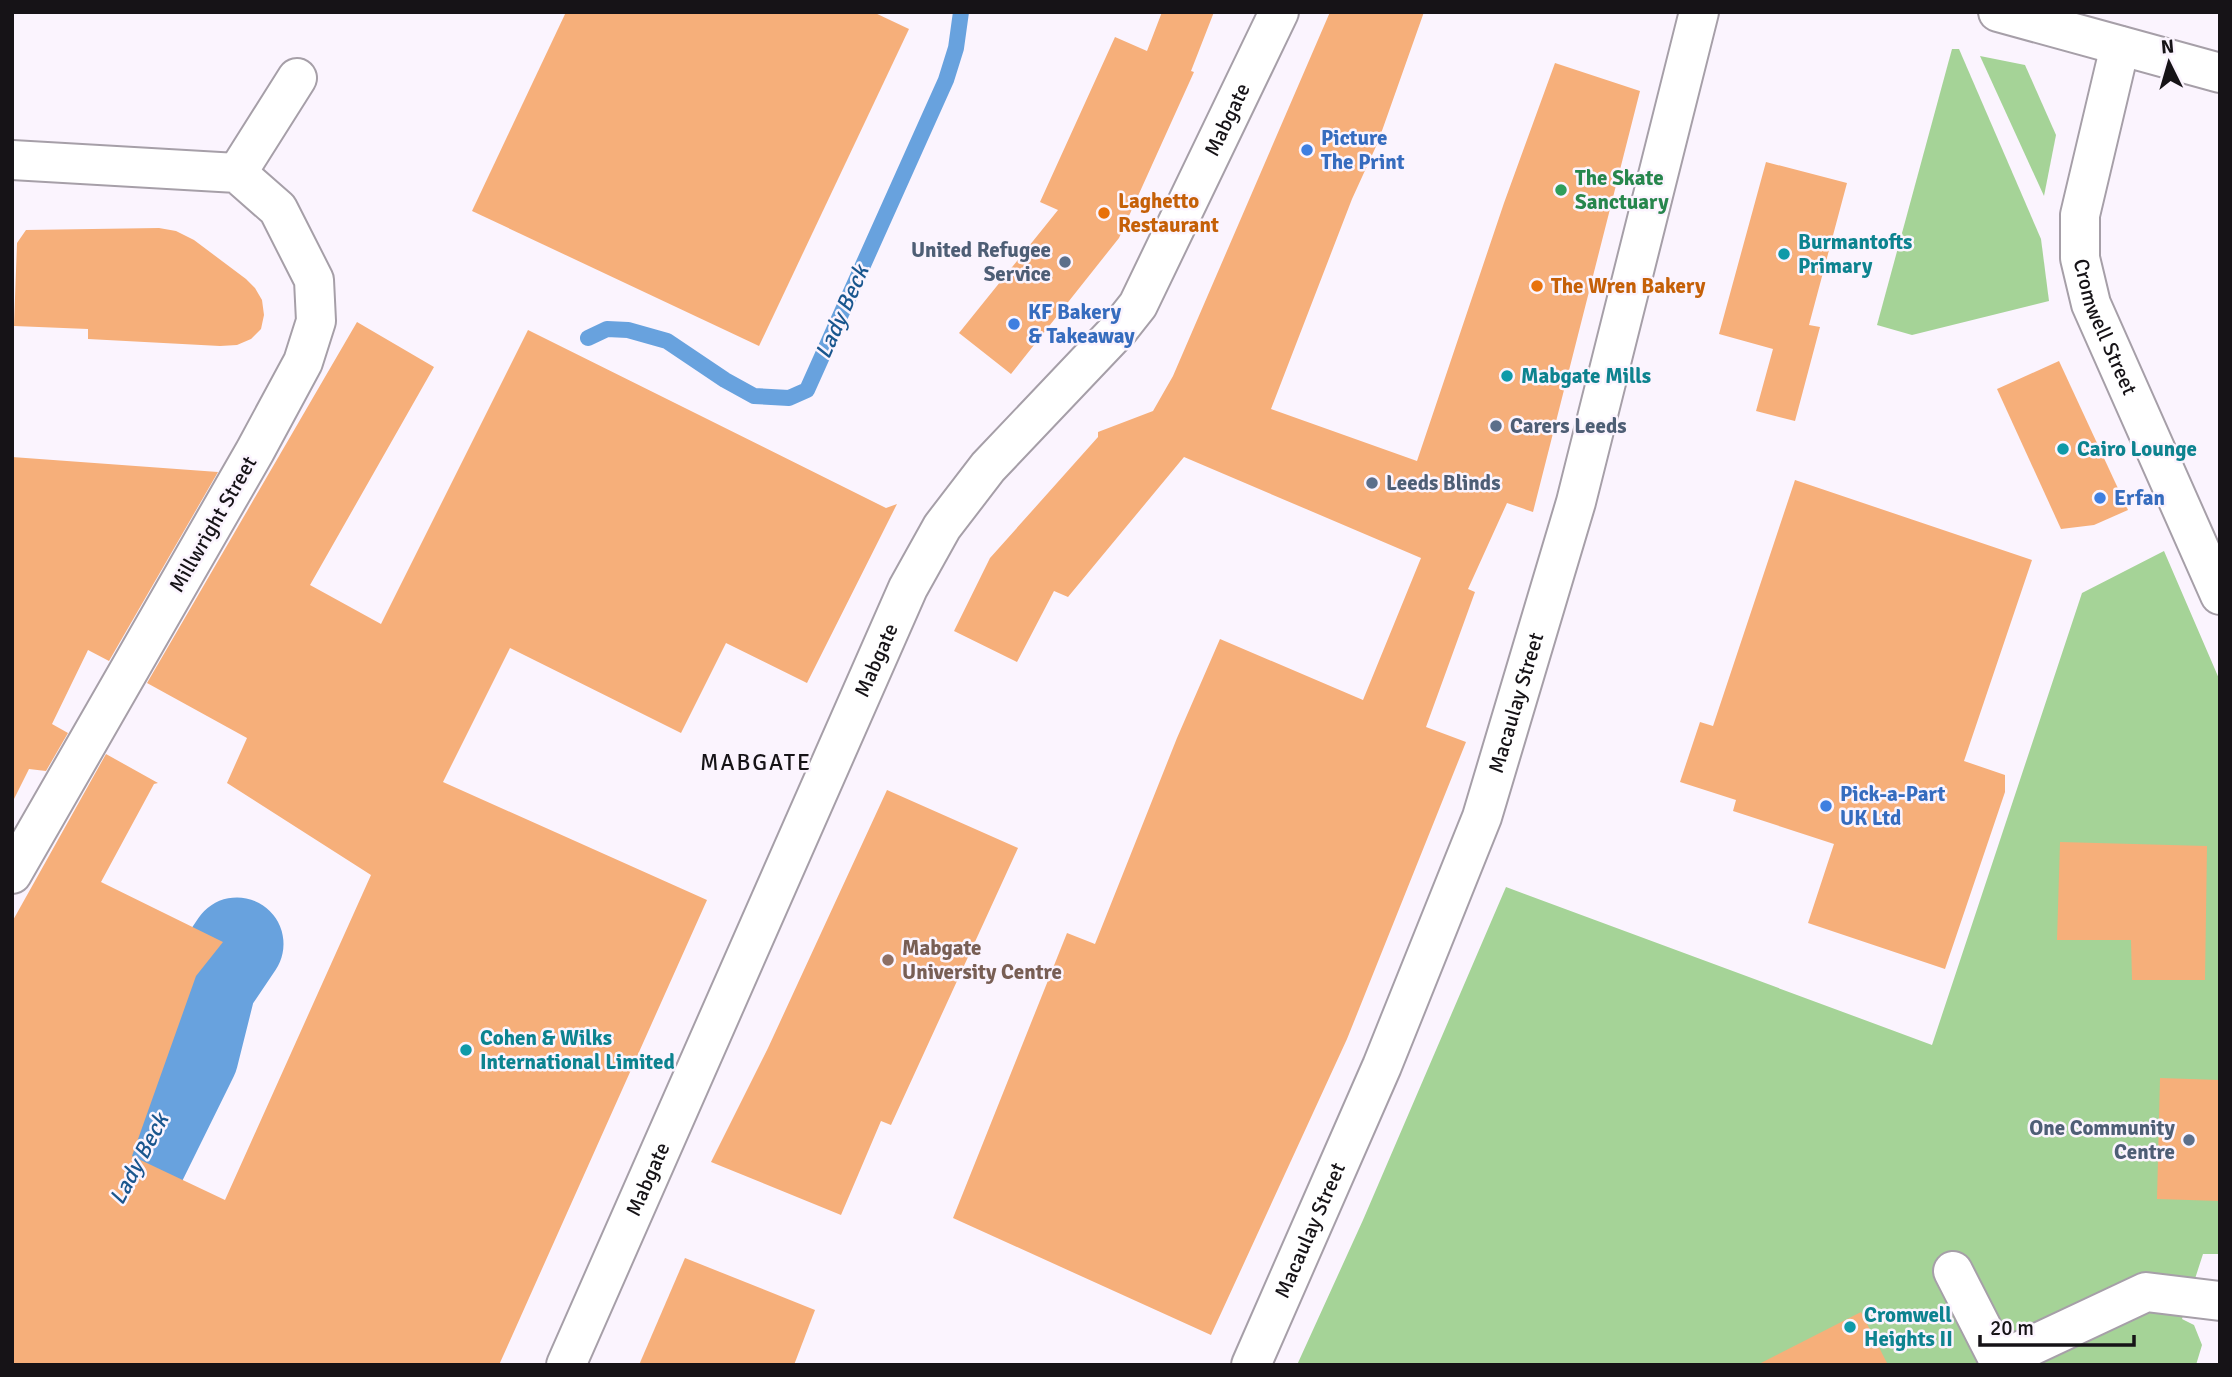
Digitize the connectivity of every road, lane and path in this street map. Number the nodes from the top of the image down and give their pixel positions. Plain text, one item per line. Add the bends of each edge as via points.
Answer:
1 (1279, 12) edge
2 (1699, 12) edge
3 (1998, 12) edge
4 (2120, 46) junction
5 (2220, 73) edge
6 (297, 78) dead end
7 (12, 160) edge
8 (237, 173) junction
9 (2220, 595) edge
10 (25, 828) edge
11 (12, 874) edge
12 (1953, 1271) dead end
13 (2220, 1301) edge
14 (566, 1365) edge
15 (1251, 1365) edge

1 - 14 street, Mabgate via 1138,305 988,467 942,527 908,588
2 - 15 street, Macaulay Street via 1576,502 1482,817 1382,1066
3 - 4 street
4 - 5 street
4 - 9 street, Cromwell Street via 2080,215 2080,258 2091,304
6 - 8 street
7 - 8 street
8 - 10 street, Millwright Street via 278,209 314,279 316,321 303,362 255,451
10 - 11 street, Millwright Street
12 - 13 street via 1999,1361 2146,1292

